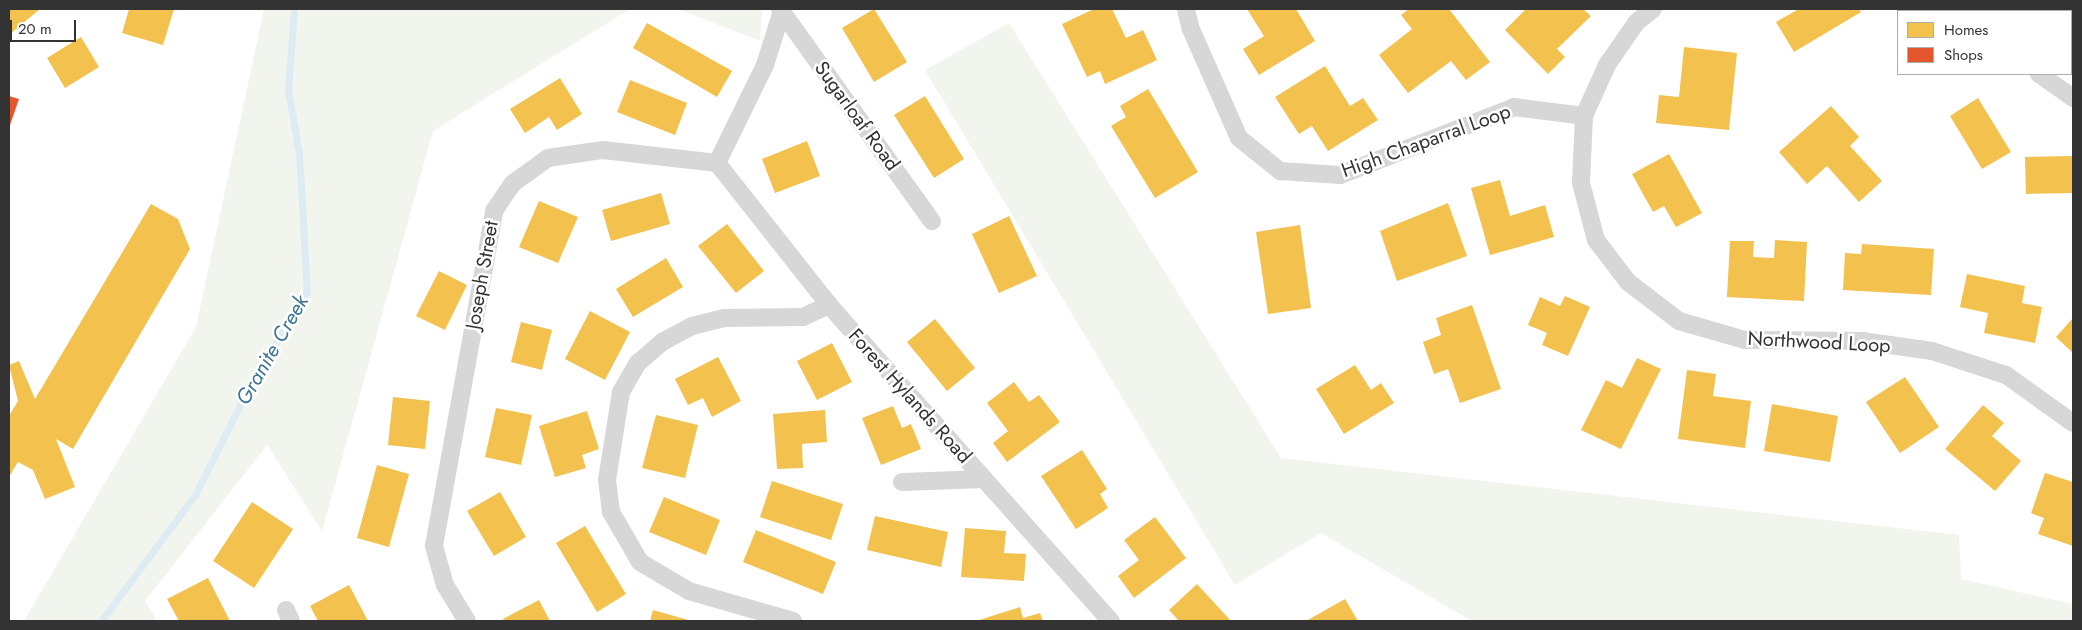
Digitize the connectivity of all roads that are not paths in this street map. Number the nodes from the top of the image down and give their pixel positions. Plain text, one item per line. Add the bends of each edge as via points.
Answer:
1 (1186, 9) edge
2 (1653, 9) edge
3 (781, 10) edge
4 (2040, 75) edge
5 (2073, 98) edge
6 (1584, 116) junction
7 (716, 163) junction
8 (932, 221) dead end
9 (829, 305) junction
10 (2073, 423) edge
11 (984, 478) junction
12 (902, 482) dead end
13 (1107, 620) edge
14 (466, 621) edge
15 (793, 621) edge

1 - 6 street, High Chaparral Loop via 1190,27 1240,138 1280,171 1340,175 1514,106
2 - 6 street, Northwood Loop via 1636,23 1607,65
3 - 7 street via 765,65
3 - 8 street, Sugarloaf Road
4 - 5 street
6 - 10 street, Northwood Loop via 1581,183 1596,240 1628,282 1679,321 1745,340 1862,341 1932,351 2006,375
7 - 9 street, Forest Hylands Road
7 - 14 street, Joseph Street via 602,150 548,158 512,184 494,211 434,546 444,585
9 - 11 street, Forest Hylands Road
9 - 15 street via 803,318 725,318 700,324 662,342 638,363 621,392 607,480 611,512 640,562 689,591
11 - 12 street
11 - 13 street, Forest Hylands Road

